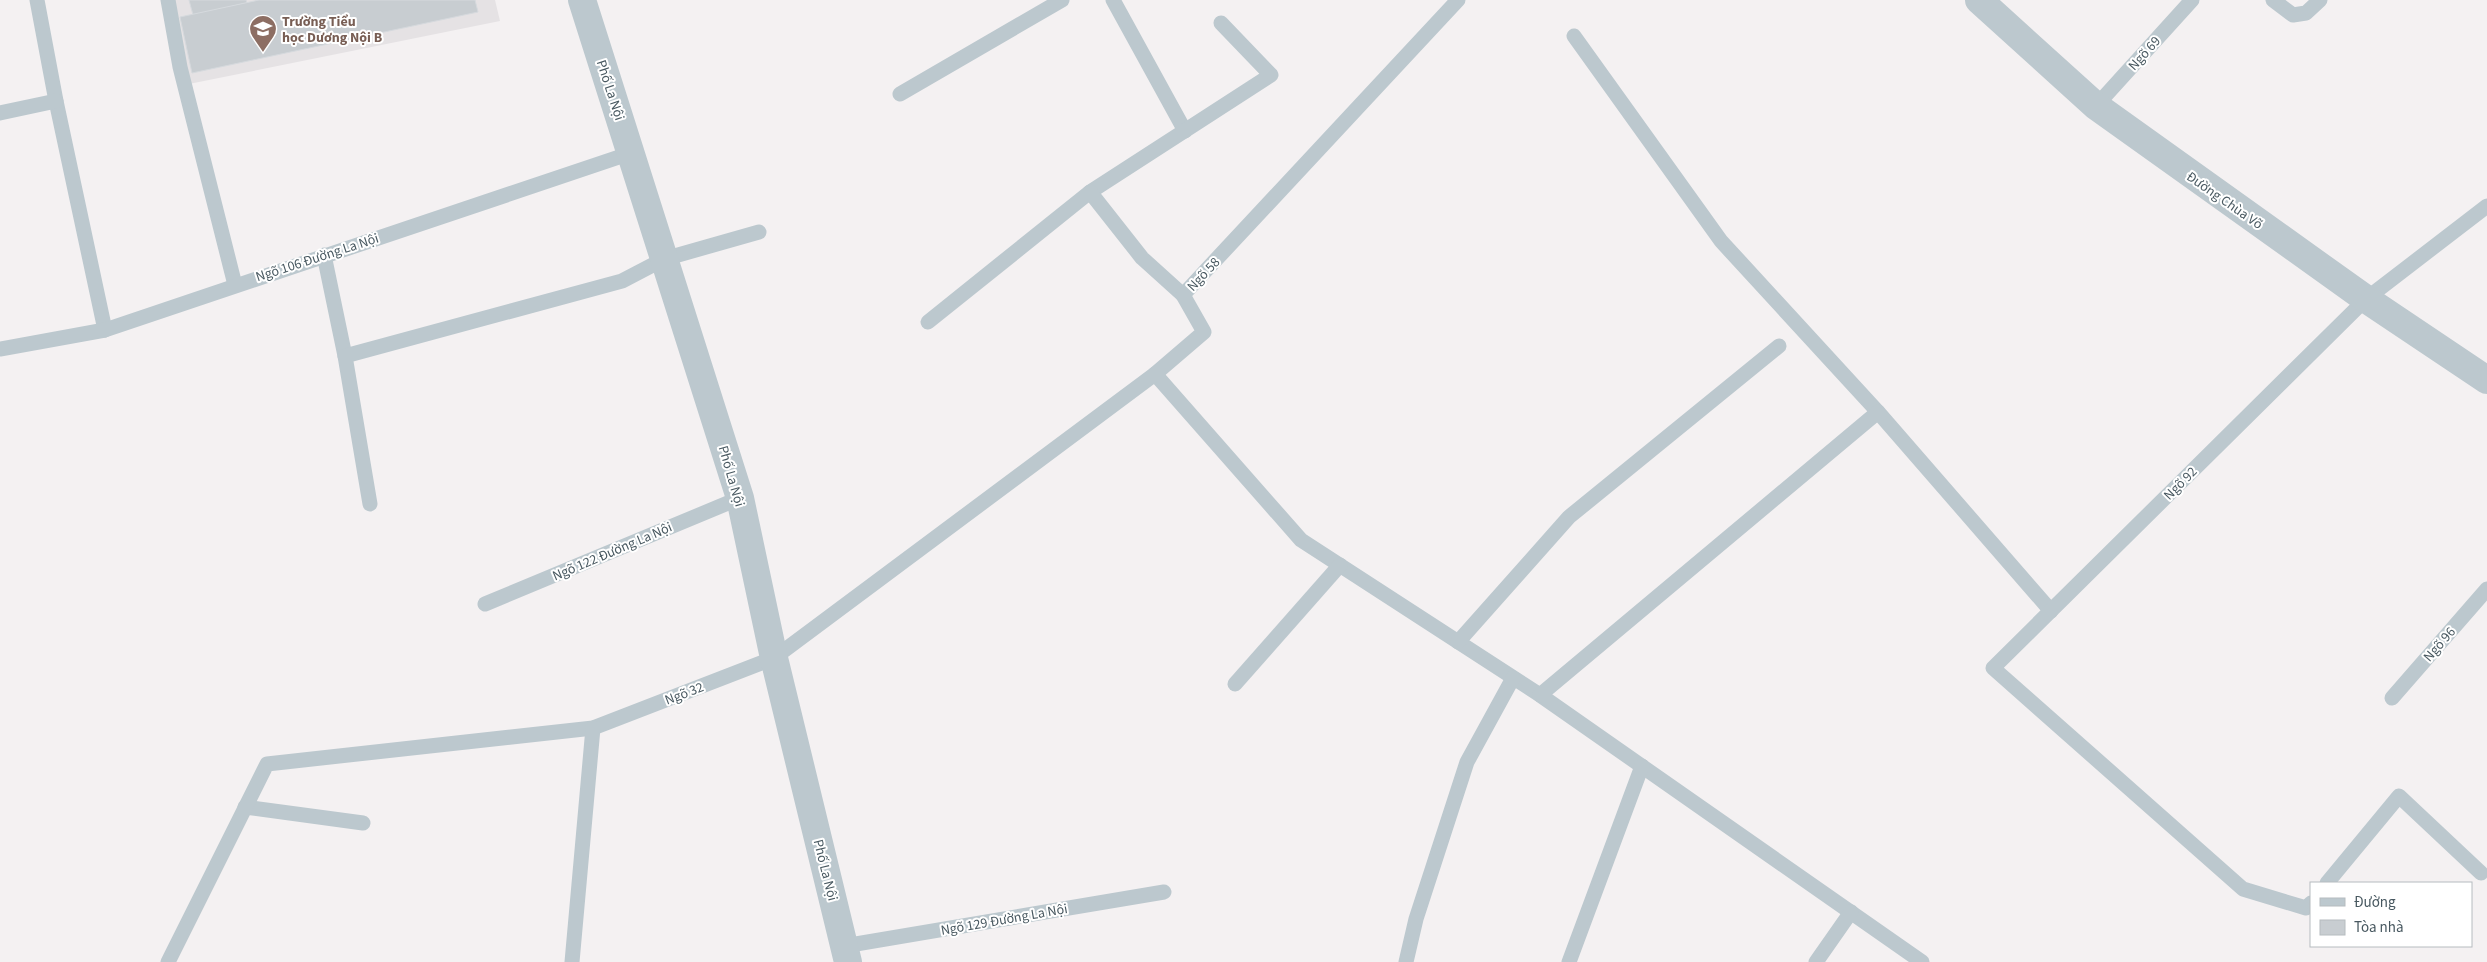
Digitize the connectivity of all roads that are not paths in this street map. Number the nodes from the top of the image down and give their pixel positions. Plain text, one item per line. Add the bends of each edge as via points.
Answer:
1 (37, 0) edge
2 (168, 0) edge
3 (582, 0) edge
4 (1062, 0) edge
5 (1113, 0) edge
6 (1458, 0) edge
7 (1979, 0) edge
8 (2192, 0) edge
9 (2273, 0) edge
10 (2320, 0) edge
11 (1221, 23) dead end
12 (1574, 36) dead end
13 (900, 94) dead end
14 (56, 102) junction
15 (2096, 106) junction
16 (0, 113) edge
17 (1185, 131) junction
18 (631, 153) junction
19 (1090, 192) junction
20 (2487, 206) edge
21 (759, 232) dead end
22 (324, 255) junction
23 (664, 259) junction
24 (235, 285) junction
25 (1183, 295) junction
26 (2366, 298) junction
27 (928, 322) dead end
28 (105, 330) junction
29 (1779, 346) dead end
30 (0, 349) edge
31 (345, 356) junction
32 (1155, 374) junction
33 (2487, 380) edge
34 (1878, 412) junction
35 (740, 498) junction
36 (370, 504) dead end
37 (1340, 565) junction
38 (2487, 589) edge
39 (484, 604) dead end
40 (2051, 611) junction
41 (1458, 642) junction
42 (774, 658) junction
43 (1513, 678) junction
44 (1235, 684) dead end
45 (1540, 695) junction
46 (2392, 698) dead end
47 (593, 728) junction
48 (1642, 766) junction
49 (245, 807) junction
50 (364, 823) dead end
51 (2481, 873) dead end
52 (2328, 882) edge
53 (1164, 892) dead end
54 (2310, 904) edge
55 (1851, 912) junction
56 (846, 954) edge
57 (168, 962) edge
58 (572, 962) edge
59 (1406, 962) edge
60 (1569, 962) edge
61 (1816, 962) edge
62 (1922, 962) edge

1 - 14 lane
2 - 24 lane via 180,67
3 - 18 street, Phố La Nội
4 - 13 lane
5 - 17 lane
6 - 25 lane, Ngõ 58
7 - 15 street, Đường Chùa Võ
8 - 15 lane, Ngõ 69
9 - 10 lane via 2293,15 2306,12
11 - 17 lane via 1270,74
12 - 34 lane via 1721,241
14 - 16 lane
14 - 28 lane
15 - 26 street, Đường Chùa Võ
17 - 19 lane
18 - 22 lane, Ngõ 106 Đường La Nội
18 - 23 street, Phố La Nội
19 - 25 lane, Ngõ 58 via 1142,258
19 - 27 lane
20 - 26 lane, Ngõ 92
21 - 23 lane
22 - 24 lane, Ngõ 106 Đường La Nội
22 - 31 lane
23 - 31 lane via 622,281
23 - 35 street, Phố La Nội
24 - 28 lane, Ngõ 106 Đường La Nội
25 - 32 lane, Ngõ 32 via 1204,332
26 - 33 street, Đường Chùa Võ
26 - 40 lane, Ngõ 92
28 - 30 lane, Ngõ 106 Đường La Nội
29 - 41 lane via 1570,517
31 - 36 lane
32 - 37 lane via 1301,540
32 - 42 lane, Ngõ 32
34 - 40 lane
34 - 45 lane
35 - 39 lane, Ngõ 122 Đường La Nội
35 - 42 street, Phố La Nội
37 - 41 lane
37 - 44 lane
38 - 46 lane, Ngõ 96
40 - 54 lane, Ngõ 92 via 1994,668 2243,889 2306,908
41 - 43 lane
42 - 47 lane, Ngõ 32
42 - 56 street, Phố La Nội
43 - 45 lane
43 - 59 lane via 1467,762 1416,919
45 - 48 lane
47 - 49 lane, Ngõ 32 via 267,764
47 - 58 lane
48 - 55 lane
48 - 60 lane
49 - 50 lane
49 - 57 lane
51 - 52 lane via 2399,796
53 - 56 lane, Ngõ 129 Đường La Nội
55 - 61 lane
55 - 62 lane

